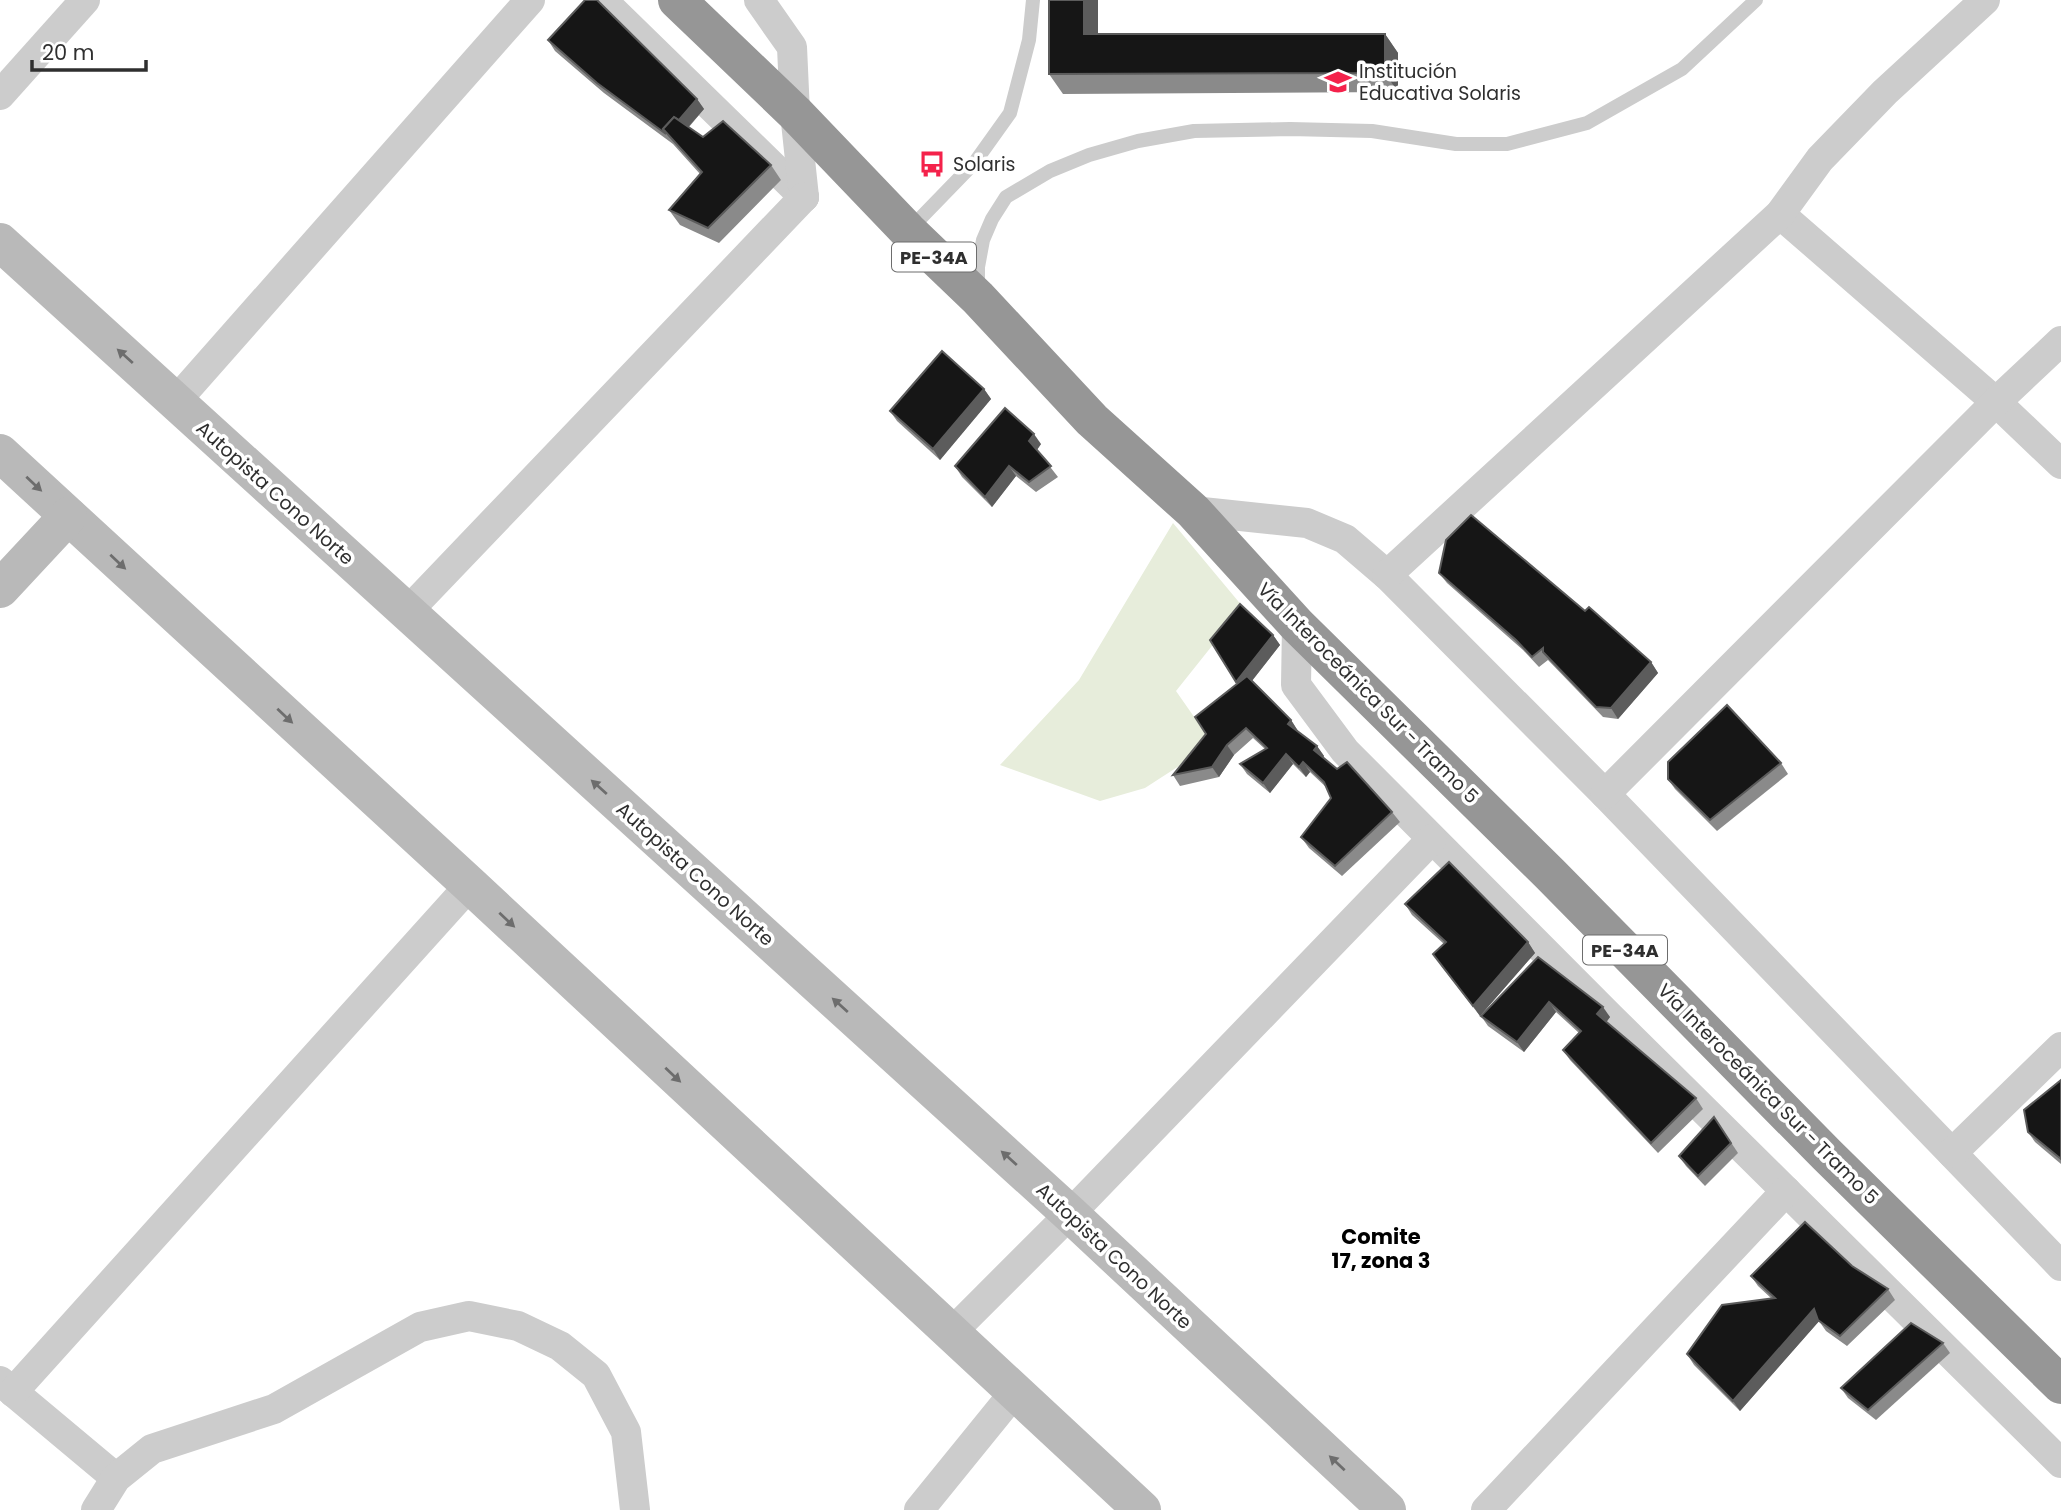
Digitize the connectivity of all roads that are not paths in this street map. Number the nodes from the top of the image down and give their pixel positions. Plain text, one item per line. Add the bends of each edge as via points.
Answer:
1 (85, 0) edge
2 (530, 0) edge
3 (601, 0) edge
4 (677, 0) edge
5 (759, 0) edge
6 (1033, 0) edge
7 (1756, 0) edge
8 (1985, 0) edge
9 (0, 95) edge
10 (794, 113) junction
11 (804, 197) junction
12 (1780, 214) junction
13 (908, 231) junction
14 (0, 242) edge
15 (978, 298) junction
16 (2061, 341) edge
17 (175, 402) junction
18 (1997, 402) junction
19 (0, 453) edge
20 (2061, 464) edge
21 (1193, 511) junction
22 (68, 516) junction
23 (1387, 575) junction
24 (0, 589) edge
25 (407, 612) junction
26 (1297, 625) junction
27 (1605, 794) junction
28 (1432, 839) junction
29 (470, 885) junction
30 (2061, 1047) edge
31 (1952, 1153) junction
32 (1786, 1191) junction
33 (1070, 1214) junction
34 (2061, 1266) edge
35 (951, 1333) junction
36 (2061, 1384) edge
37 (7, 1387) edge
38 (1014, 1393) junction
39 (2061, 1463) edge
40 (116, 1478) junction
41 (96, 1510) edge
42 (635, 1510) edge
43 (919, 1510) edge
44 (1142, 1510) edge
45 (1387, 1510) edge
46 (1486, 1510) edge

1 - 9 street
2 - 17 street
3 - 11 street
4 - 10 highway, Vía Interoceánica Sur - Tramo 5 / PE-34A
5 - 10 street via 792,47
6 - 13 lane via 1029,40 1010,113 975,162
7 - 15 lane via 1682,69 1587,123 1507,144 1456,144 1372,131 1208,131 1138,141 1089,155 1006,197 983,240
8 - 12 street via 1820,159
10 - 11 street
10 - 13 highway, Vía Interoceánica Sur - Tramo 5 / PE-34A
11 - 25 street
12 - 18 street
12 - 23 street
13 - 15 highway, Vía Interoceánica Sur - Tramo 5 / PE-34A
17 -> 14 main road, Autopista Cono Norte
15 - 21 highway, Vía Interoceánica Sur - Tramo 5 / PE-34A via 1092,420
16 - 18 street
17 - 25 main road, Autopista Cono Norte
18 - 20 street
18 - 27 street
19 -> 22 main road
21 - 23 street via 1307,523 1345,538
21 - 26 highway, Vía Interoceánica Sur - Tramo 5 / PE-34A
22 - 24 main road
22 -> 29 main road
23 - 27 street
33 -> 25 main road, Autopista Cono Norte
26 - 28 street via 1296,685 1345,751
26 - 36 highway, Vía Interoceánica Sur - Tramo 5 / PE-34A
27 - 31 street
28 - 32 street
28 - 33 street
29 -> 35 main road
29 - 37 street
30 - 31 street
31 - 34 street
32 - 39 street
32 - 46 street
33 - 35 street
45 -> 33 main road, Autopista Cono Norte
35 - 38 main road
37 - 40 street
38 - 43 street
38 - 44 main road
40 - 41 street
40 - 42 street via 152,1449 274,1409 420,1327 469,1316 518,1326 560,1346 596,1375 625,1432

